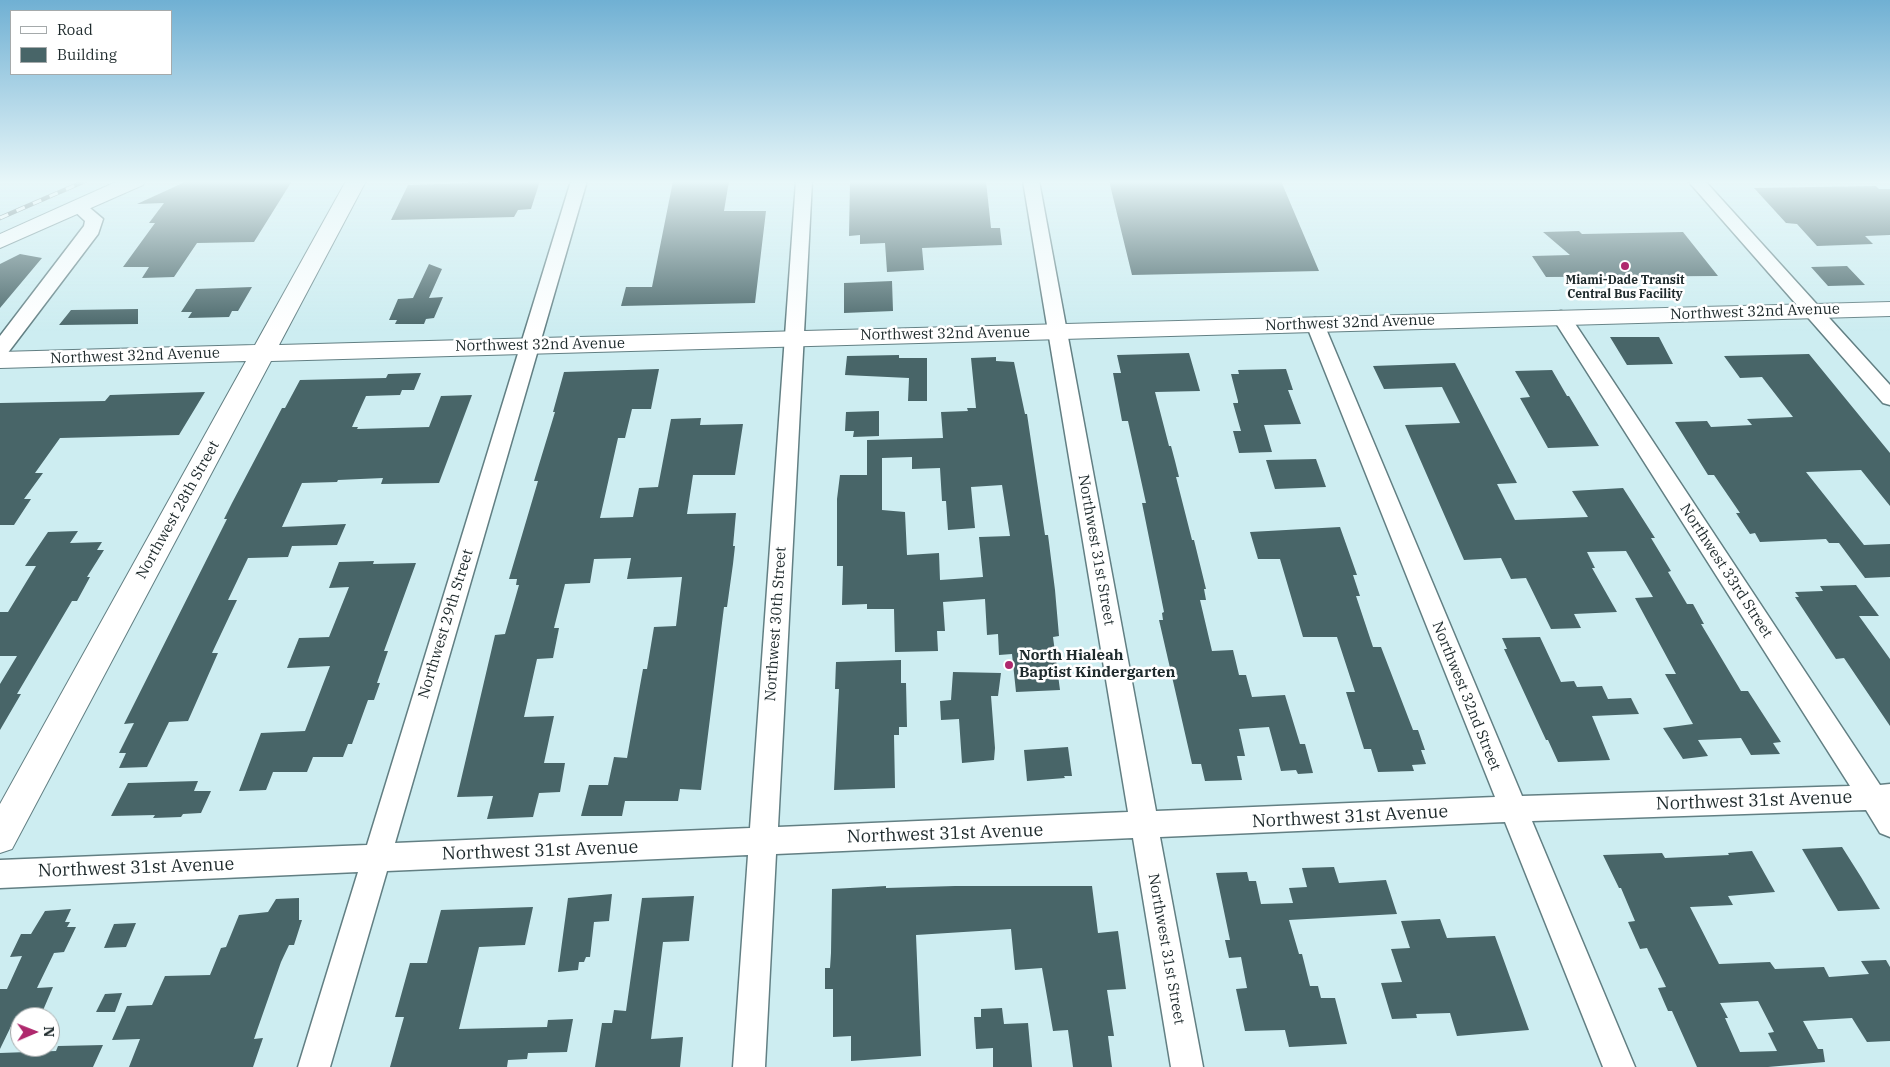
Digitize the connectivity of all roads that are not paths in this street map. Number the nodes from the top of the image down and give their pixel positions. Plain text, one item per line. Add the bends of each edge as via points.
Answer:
1 (25, 231) edge
2 (91, 231) edge
3 (329, 231) edge
4 (564, 231) edge
5 (801, 231) edge
6 (1039, 231) edge
7 (1740, 231) edge
8 (0, 242) edge
9 (1890, 308) edge
10 (1811, 311) junction
11 (1561, 317) junction
12 (1316, 324) junction
13 (1057, 332) junction
14 (794, 338) junction
15 (529, 346) junction
16 (0, 349) edge
17 (264, 353) junction
18 (0, 360) edge
19 (1890, 398) edge
20 (1882, 797) edge
21 (1512, 809) junction
22 (1890, 824) edge
23 (1145, 826) junction
24 (0, 837) edge
25 (762, 842) junction
26 (376, 858) junction
27 (0, 874) edge
28 (314, 1067) edge
29 (749, 1067) edge
30 (1187, 1067) edge
31 (1618, 1067) edge

1 - 8 main road
2 - 16 street
3 - 17 main road, Northwest 28th Street
4 - 15 street, Northwest 29th Street
5 - 14 street, Northwest 30th Street
6 - 13 street, Northwest 31st Street
7 - 10 street
9 - 10 main road, Northwest 32nd Avenue
10 - 11 main road, Northwest 32nd Avenue
10 - 19 street
11 - 12 main road, Northwest 32nd Avenue
11 - 20 street, Northwest 33rd Street
12 - 13 main road, Northwest 32nd Avenue
12 - 21 street, Northwest 32nd Street
13 - 14 main road, Northwest 32nd Avenue
13 - 23 street, Northwest 31st Street
14 - 15 main road, Northwest 32nd Avenue
14 - 25 street, Northwest 30th Street
15 - 17 main road, Northwest 32nd Avenue
15 - 26 street, Northwest 29th Street
17 - 18 main road, Northwest 32nd Avenue
17 - 24 main road, Northwest 28th Street
20 - 21 street, Northwest 31st Avenue
20 - 22 street, Northwest 33rd Street
21 - 23 street, Northwest 31st Avenue
21 - 31 street, Northwest 32nd Street
23 - 25 street, Northwest 31st Avenue
23 - 30 street, Northwest 31st Street
25 - 26 street, Northwest 31st Avenue
25 - 29 street, Northwest 30th Street
26 - 27 street, Northwest 31st Avenue
26 - 28 street, Northwest 29th Street

